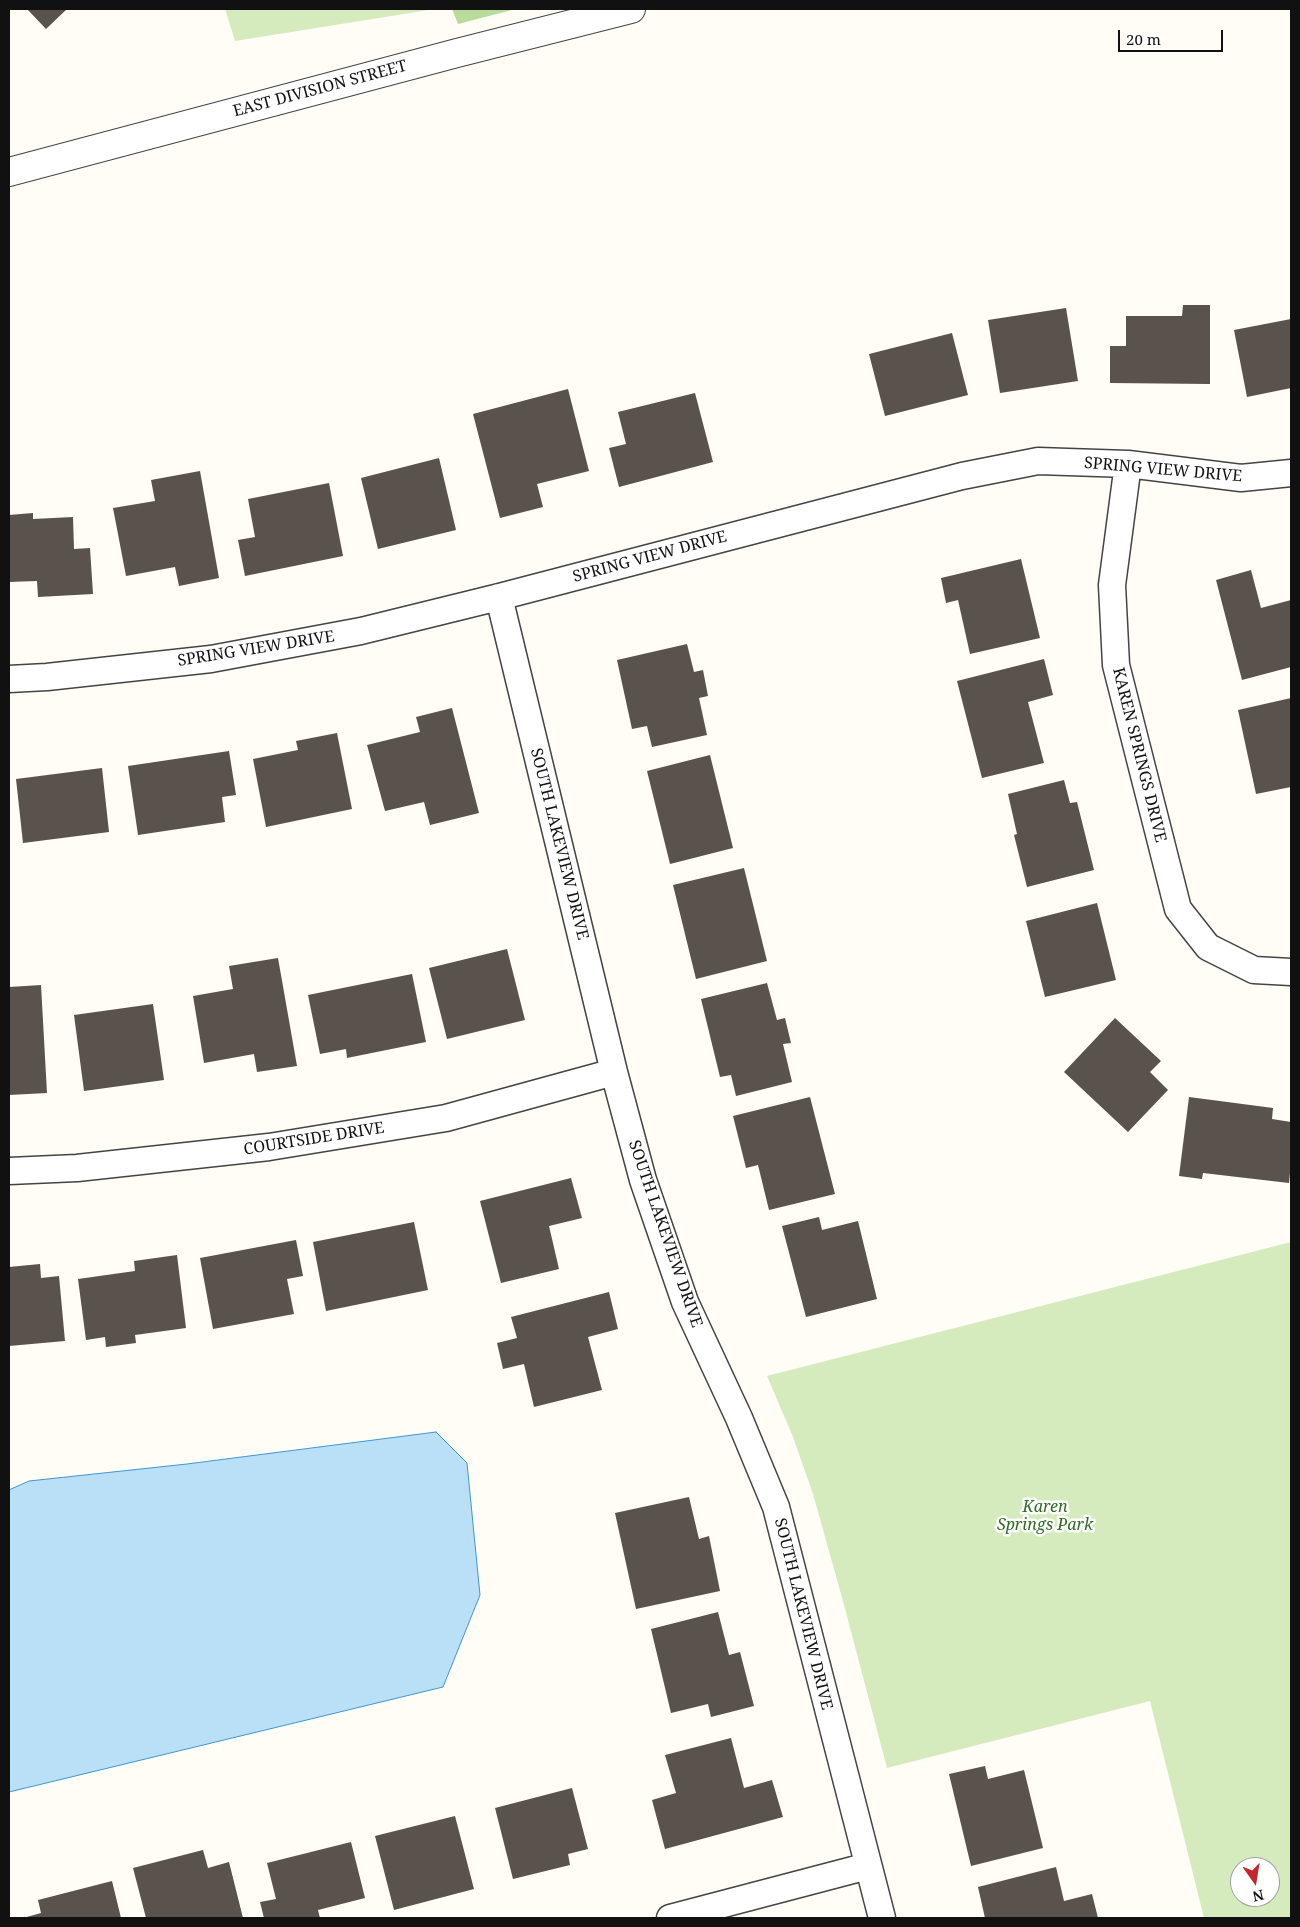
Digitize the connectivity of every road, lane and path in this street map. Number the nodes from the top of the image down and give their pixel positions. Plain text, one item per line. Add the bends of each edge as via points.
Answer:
1 (631, 9) edge
2 (9, 172) edge
3 (1128, 464) junction
4 (1291, 473) edge
5 (499, 597) junction
6 (9, 679) edge
7 (1291, 972) edge
8 (614, 1072) junction
9 (9, 1171) edge
10 (868, 1866) junction
11 (670, 1918) edge
12 (882, 1918) edge

1 - 2 street, EAST DIVISION STREET
3 - 4 street, SPRING VIEW DRIVE via 1241,478
3 - 5 street, SPRING VIEW DRIVE via 1038,460 962,476
3 - 7 street, KAREN SPRINGS DRIVE via 1112,585 1116,665 1178,909 1208,947 1254,970
5 - 6 street, SPRING VIEW DRIVE via 361,631 211,659
5 - 8 street, SOUTH LAKEVIEW DRIVE
8 - 9 street, COURTSIDE DRIVE via 446,1118 308,1141 77,1168
8 - 10 street, SOUTH LAKEVIEW DRIVE via 643,1180 685,1302 739,1418 776,1508
10 - 11 street
10 - 12 street, SOUTH LAKEVIEW DRIVE

